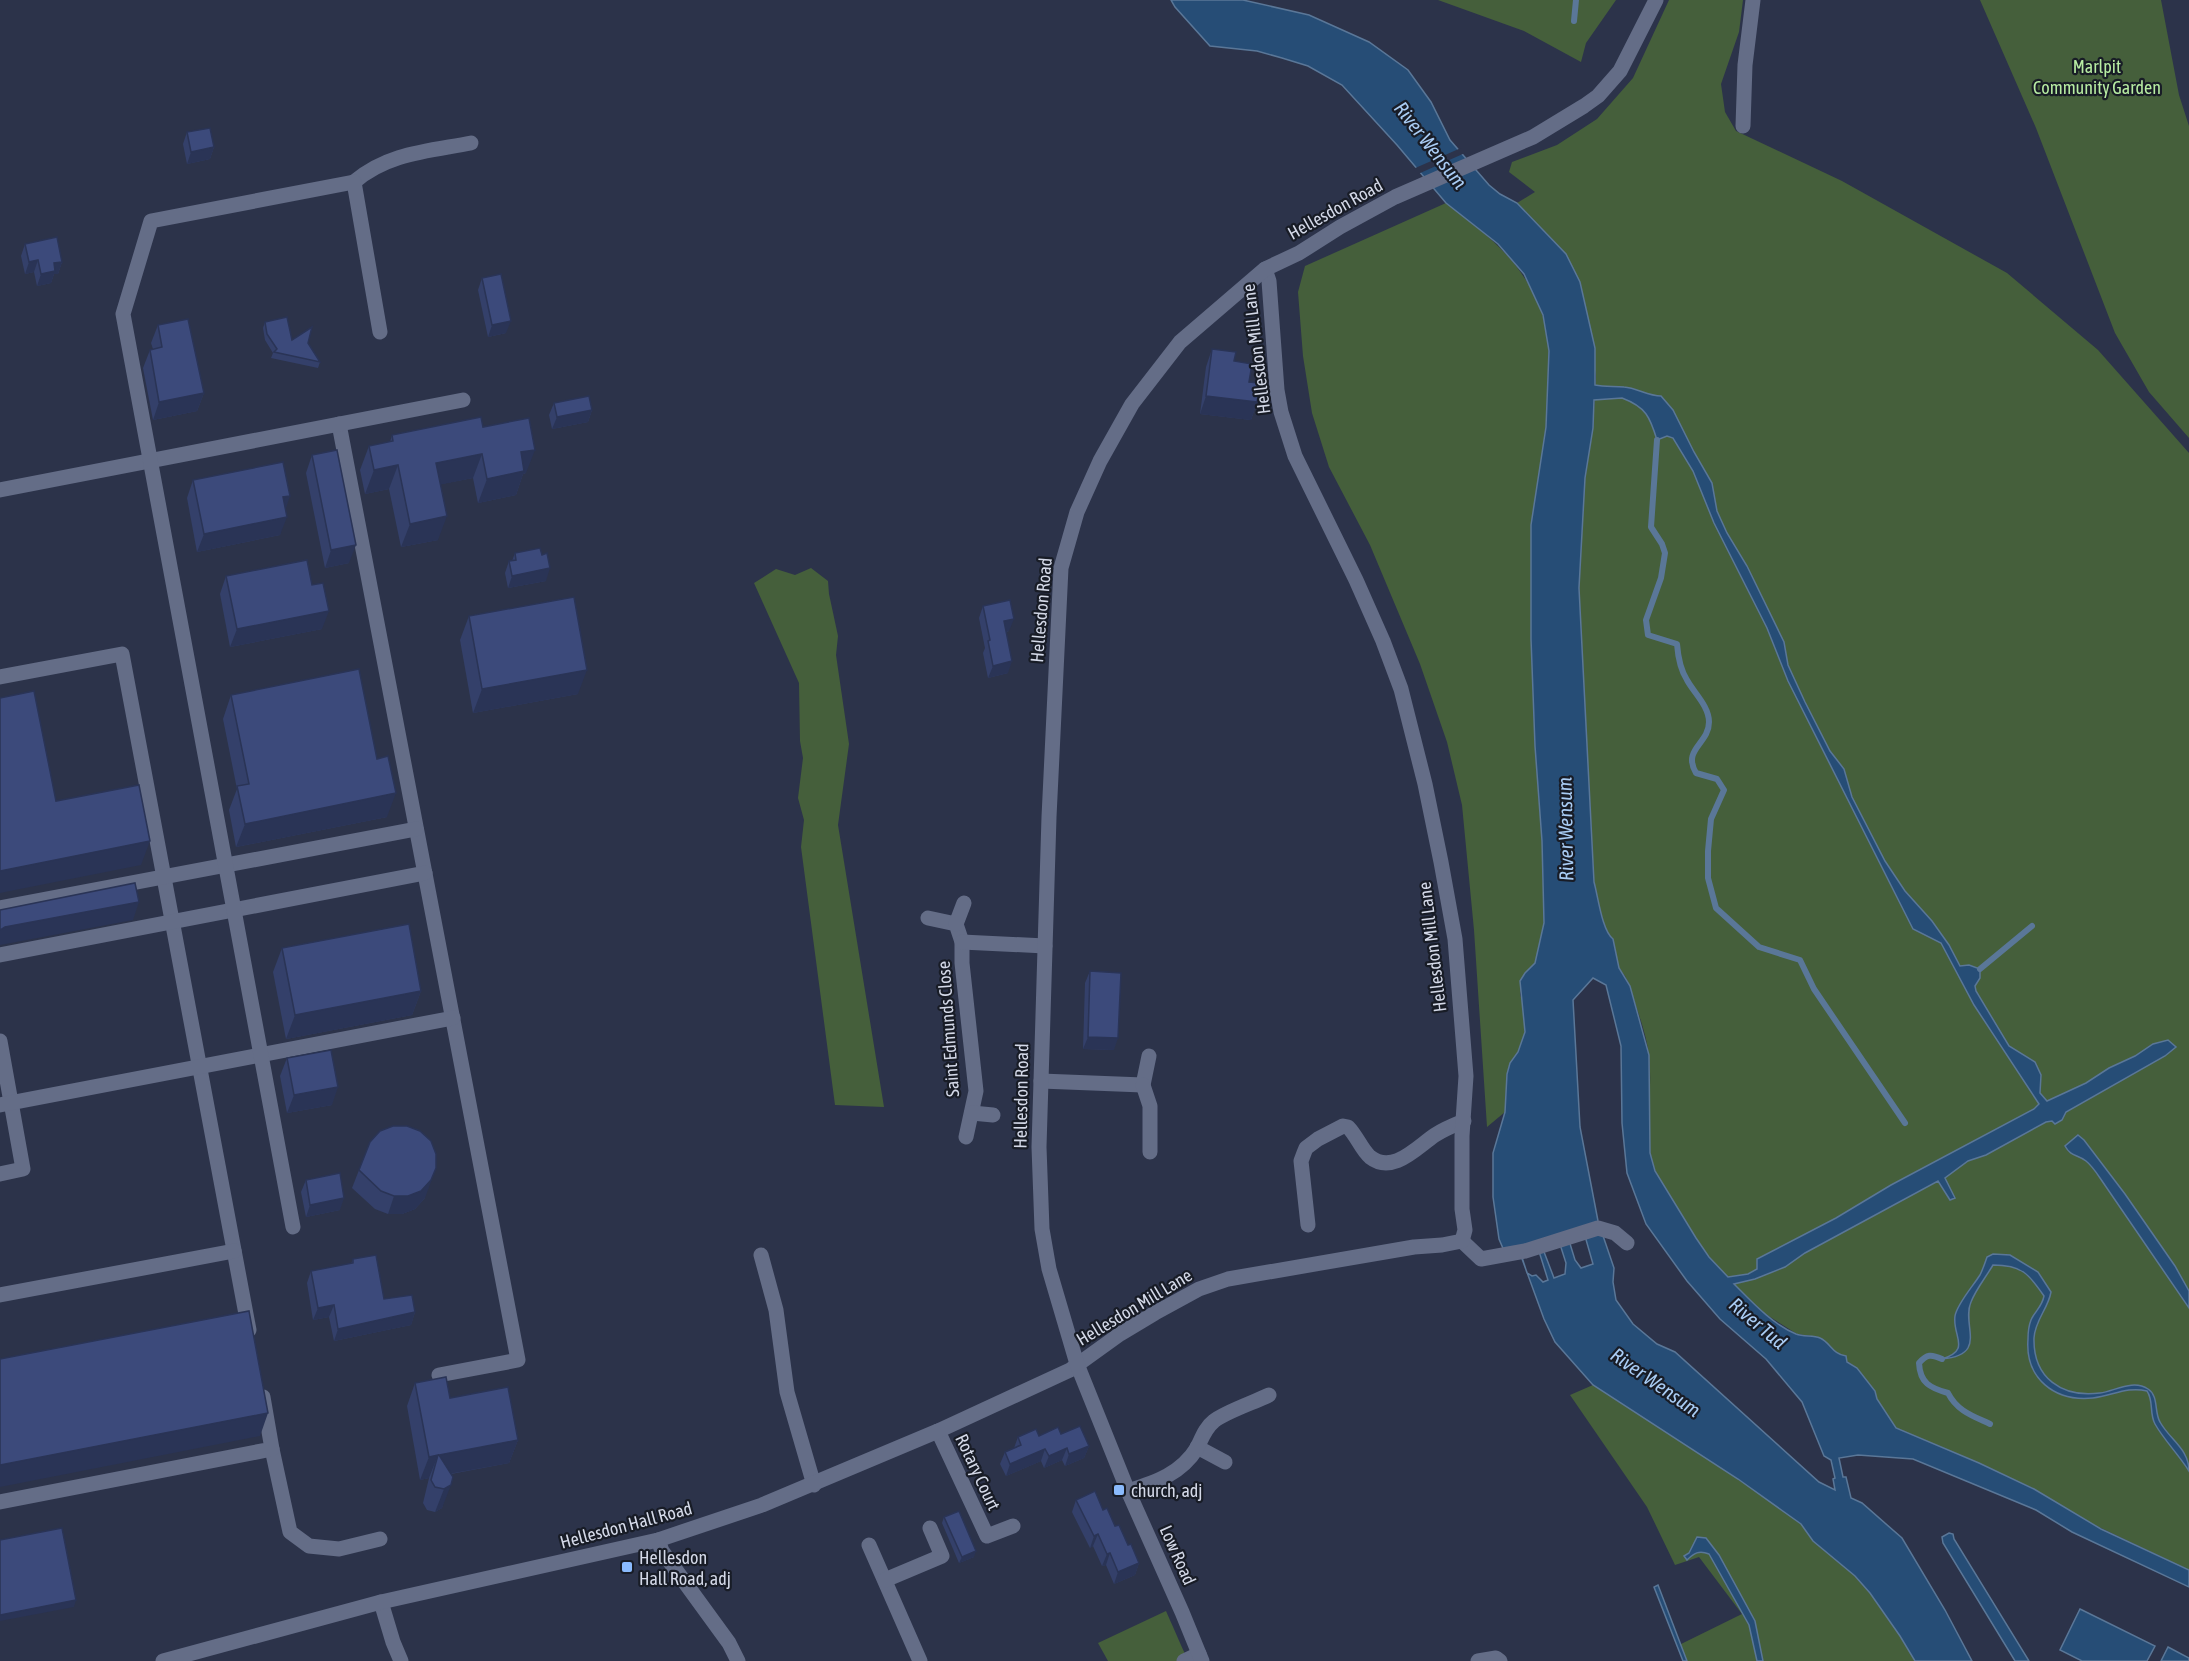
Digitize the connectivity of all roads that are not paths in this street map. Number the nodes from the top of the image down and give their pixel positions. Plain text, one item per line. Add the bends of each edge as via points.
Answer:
1 (1656, 0) edge
2 (1753, 0) edge
3 (1743, 126) dead end
4 (471, 144) dead end
5 (354, 182) junction
6 (1265, 269) junction
7 (380, 332) dead end
8 (463, 400) dead end
9 (339, 424) junction
10 (151, 461) junction
11 (0, 490) edge
12 (0, 677) edge
13 (416, 830) junction
14 (225, 865) junction
15 (425, 873) junction
16 (163, 877) junction
17 (963, 903) dead end
18 (0, 908) edge
19 (234, 910) junction
20 (928, 918) dead end
21 (172, 922) junction
22 (956, 924) junction
23 (962, 942) junction
24 (1045, 946) junction
25 (0, 955) edge
26 (453, 1018) junction
27 (0, 1041) edge
28 (261, 1056) junction
29 (1149, 1056) dead end
30 (199, 1066) junction
31 (1041, 1081) junction
32 (1143, 1085) junction
33 (5, 1103) edge
34 (972, 1113) junction
35 (993, 1115) dead end
36 (1464, 1120) junction
37 (966, 1137) dead end
38 (1150, 1152) dead end
39 (0, 1174) edge
40 (1308, 1225) dead end
41 (293, 1227) dead end
42 (1462, 1241) junction
43 (1627, 1243) dead end
44 (234, 1251) junction
45 (761, 1255) dead end
46 (0, 1295) edge
47 (252, 1344) edge
48 (1077, 1364) junction
49 (440, 1375) dead end
50 (259, 1379) edge
51 (1269, 1395) dead end
52 (938, 1431) junction
53 (1197, 1447) junction
54 (273, 1449) junction
55 (1226, 1462) dead end
56 (814, 1485) junction
57 (1128, 1491) junction
58 (0, 1502) edge
59 (1013, 1526) dead end
60 (930, 1528) dead end
61 (380, 1539) dead end
62 (658, 1540) junction
63 (869, 1545) dead end
64 (885, 1580) junction
65 (381, 1602) junction
66 (1200, 1658) edge
67 (163, 1661) edge
68 (401, 1661) edge
69 (738, 1661) edge
70 (920, 1661) edge
71 (1184, 1661) edge
72 (1478, 1661) edge
73 (1500, 1661) edge

1 - 6 street, Hellesdon Road via 1620,71 1598,96 1533,137 1386,202
2 - 3 street
4 - 5 street via 398,156 368,170
5 - 7 street
5 - 10 street via 151,221 123,314
6 - 24 street, Hellesdon Road via 1180,342 1132,404 1077,512 1061,568
6 - 36 street, Hellesdon Mill Lane via 1281,412 1295,456 1383,641 1401,689 1425,784 1455,939 1466,1076
8 - 9 street
9 - 10 street
9 - 13 street
10 - 11 street
10 - 14 street
12 - 16 street via 122,654
13 - 14 street
13 - 15 street
14 - 16 street
14 - 19 street
15 - 19 street
15 - 26 street
16 - 18 street
16 - 21 street
17 - 22 street
19 - 21 street
19 - 28 street
20 - 22 street
21 - 25 street
21 - 30 street
22 - 23 street, Saint Edmunds Close
23 - 24 street, Saint Edmunds Close
23 - 34 street, Saint Edmunds Close via 976,1092
24 - 31 street, Hellesdon Road
26 - 28 street
26 - 49 street via 518,1360
27 - 33 street
28 - 30 street
28 - 41 street
29 - 32 street
30 - 33 street
30 - 44 street
31 - 32 street
31 - 48 street, Hellesdon Road via 1042,1229 1052,1281
32 - 38 street via 1150,1106
33 - 39 street via 23,1169
34 - 35 street, Saint Edmunds Close
34 - 37 street, Saint Edmunds Close
36 - 40 street via 1437,1133 1407,1156 1385,1163 1364,1151 1348,1127 1318,1139 1306,1148 1301,1161
36 - 42 street, Hellesdon Mill Lane
42 - 43 street via 1481,1259 1525,1251 1598,1228 1615,1233
42 - 48 street, Hellesdon Mill Lane via 1228,1279 1199,1288
44 - 46 street
44 - 47 street
45 - 56 street via 776,1310 788,1392
48 - 52 street, Hellesdon Hall Road
48 - 57 street, Low Road
50 - 54 street
51 - 53 street via 1215,1420
52 - 56 street, Hellesdon Hall Road
52 - 59 street, Rotary Court via 987,1536
53 - 55 street
53 - 57 street via 1184,1466
54 - 58 street
54 - 61 street via 290,1532 309,1546 339,1549
56 - 62 street, Hellesdon Hall Road
57 - 66 street, Low Road
60 - 64 street via 942,1556
62 - 65 street, Hellesdon Hall Road
62 - 69 street
63 - 64 street
64 - 70 street
65 - 67 street, Hellesdon Hall Road
65 - 68 street
66 - 71 street
72 - 73 street

